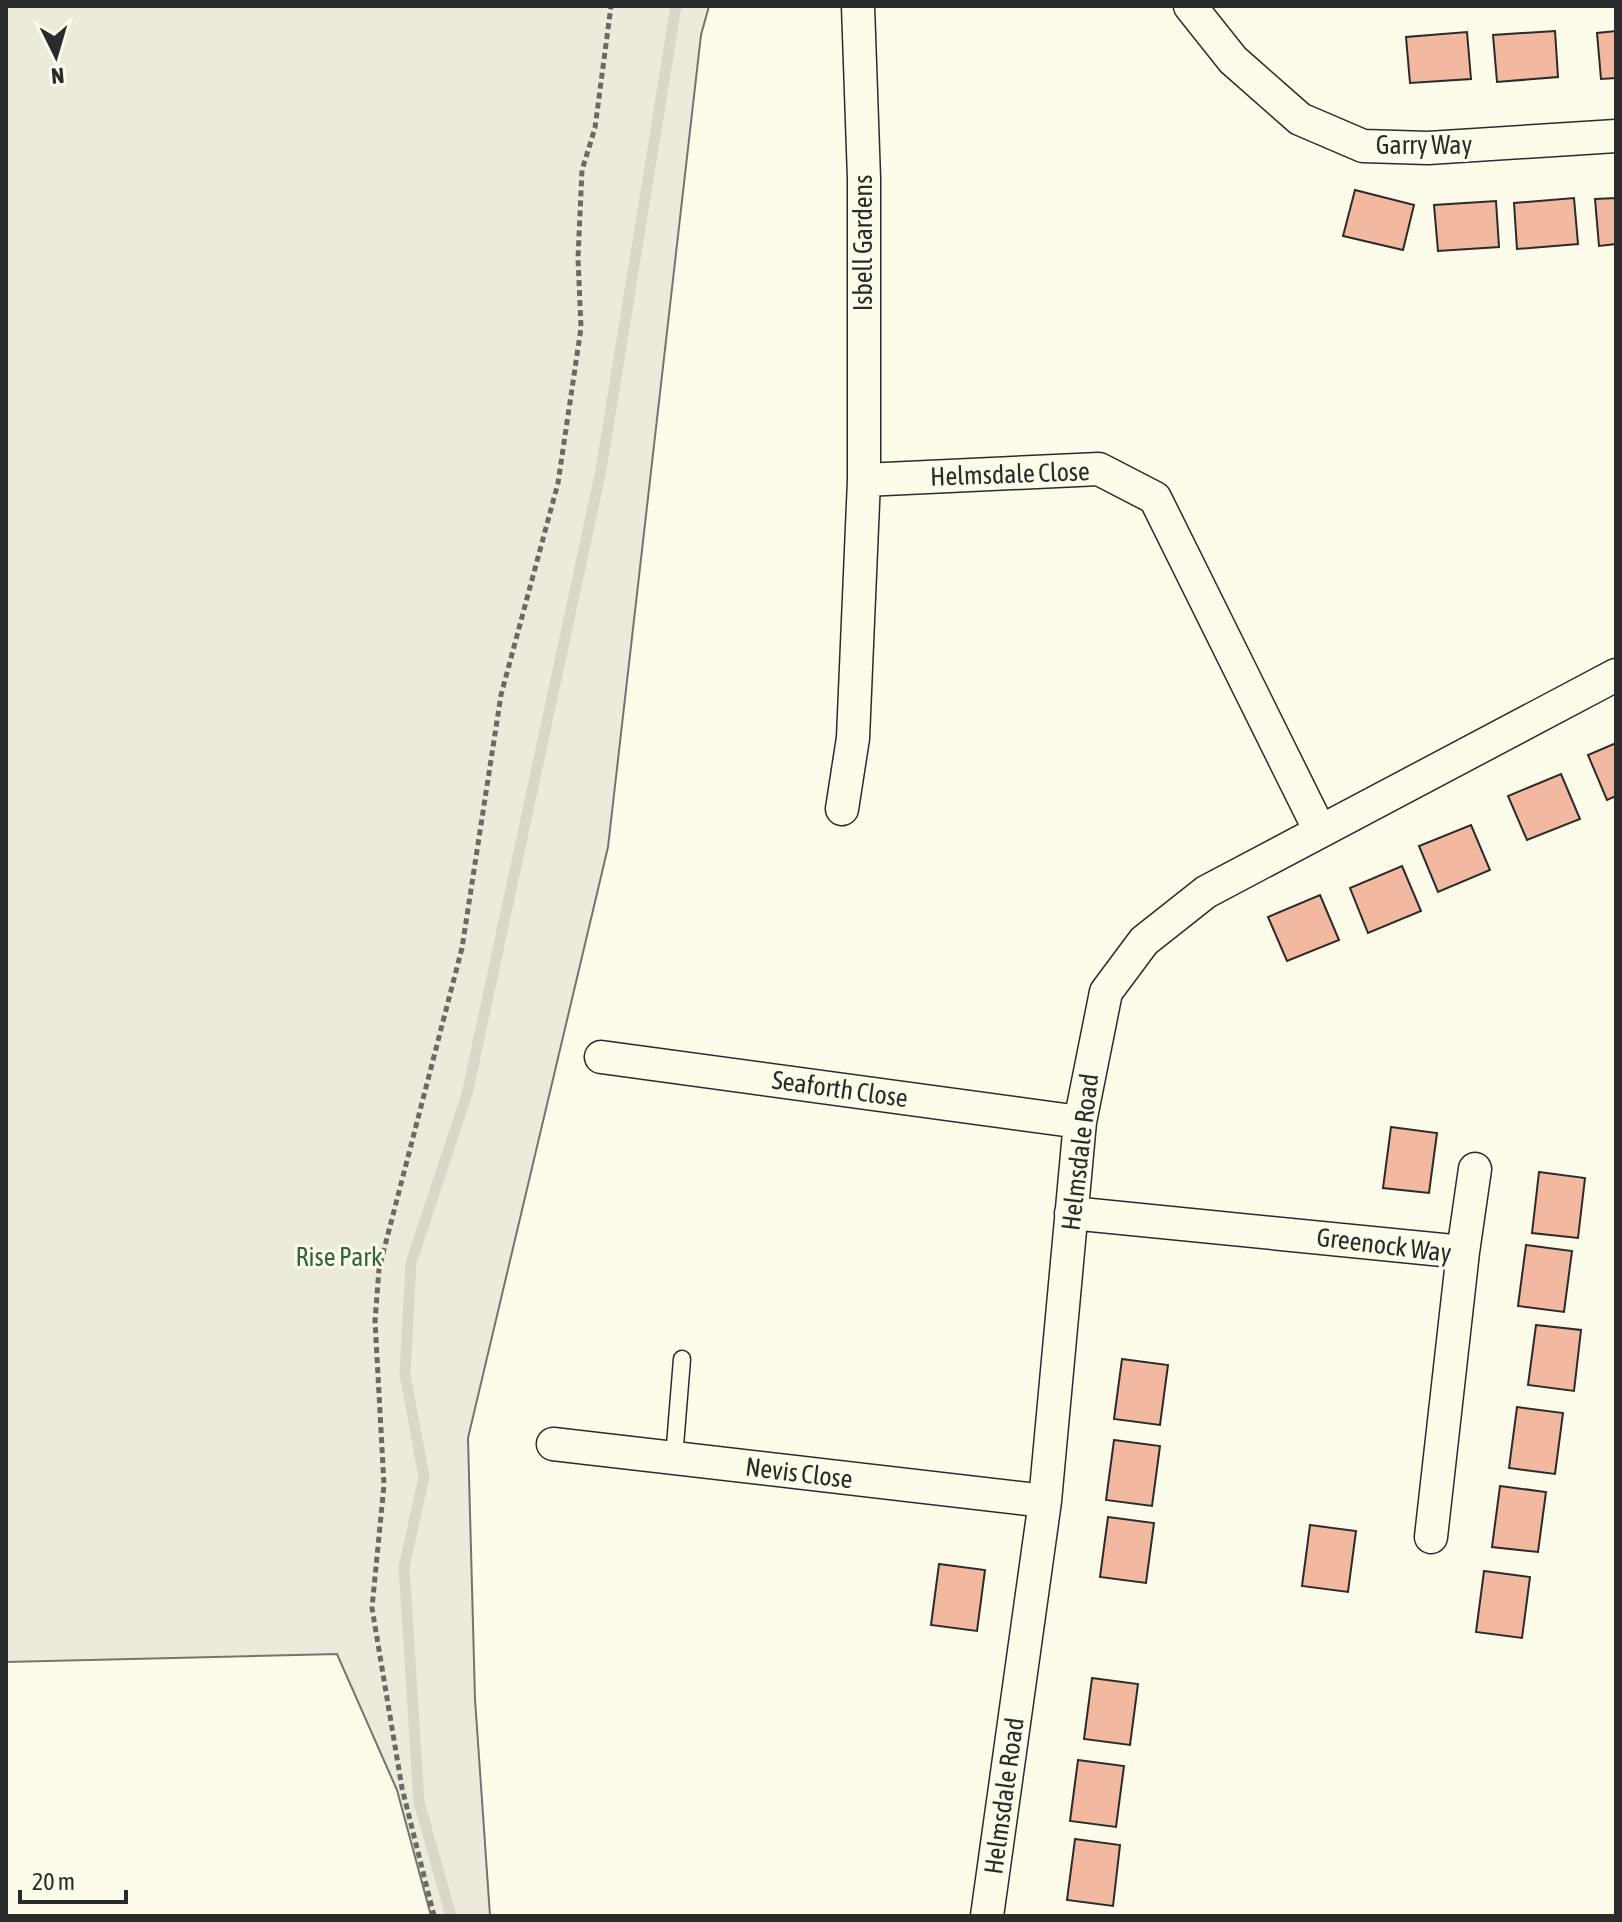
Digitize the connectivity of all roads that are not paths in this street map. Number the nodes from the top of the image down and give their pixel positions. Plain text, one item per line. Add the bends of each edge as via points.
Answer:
1 (858, 6) edge
2 (1190, 6) edge
3 (1616, 136) edge
4 (864, 480) junction
5 (1616, 675) edge
6 (842, 809) dead end
7 (1320, 831) junction
8 (601, 1057) dead end
9 (1080, 1122) junction
10 (1475, 1169) dead end
11 (1071, 1213) junction
12 (1463, 1252) junction
13 (682, 1359) dead end
14 (553, 1444) dead end
15 (674, 1458) junction
16 (1045, 1501) junction
17 (1431, 1537) dead end
18 (987, 1916) edge

1 - 4 street, Isbell Gardens
2 - 3 street, Garry Way via 1233,60 1300,119 1363,146 1428,148
4 - 6 street via 853,738
4 - 7 street, Helmsdale Close via 1099,469 1155,498
5 - 7 street, Helmsdale Road
7 - 9 street, Helmsdale Road via 1206,892 1144,941 1106,992
8 - 9 street, Seaforth Close
9 - 11 street, Helmsdale Road
10 - 12 street
11 - 12 street, Greenock Way
11 - 16 street, Helmsdale Road
12 - 17 street, Greenock Way
13 - 15 lane
14 - 15 street, Nevis Close
15 - 16 street, Nevis Close
16 - 18 street, Helmsdale Road

